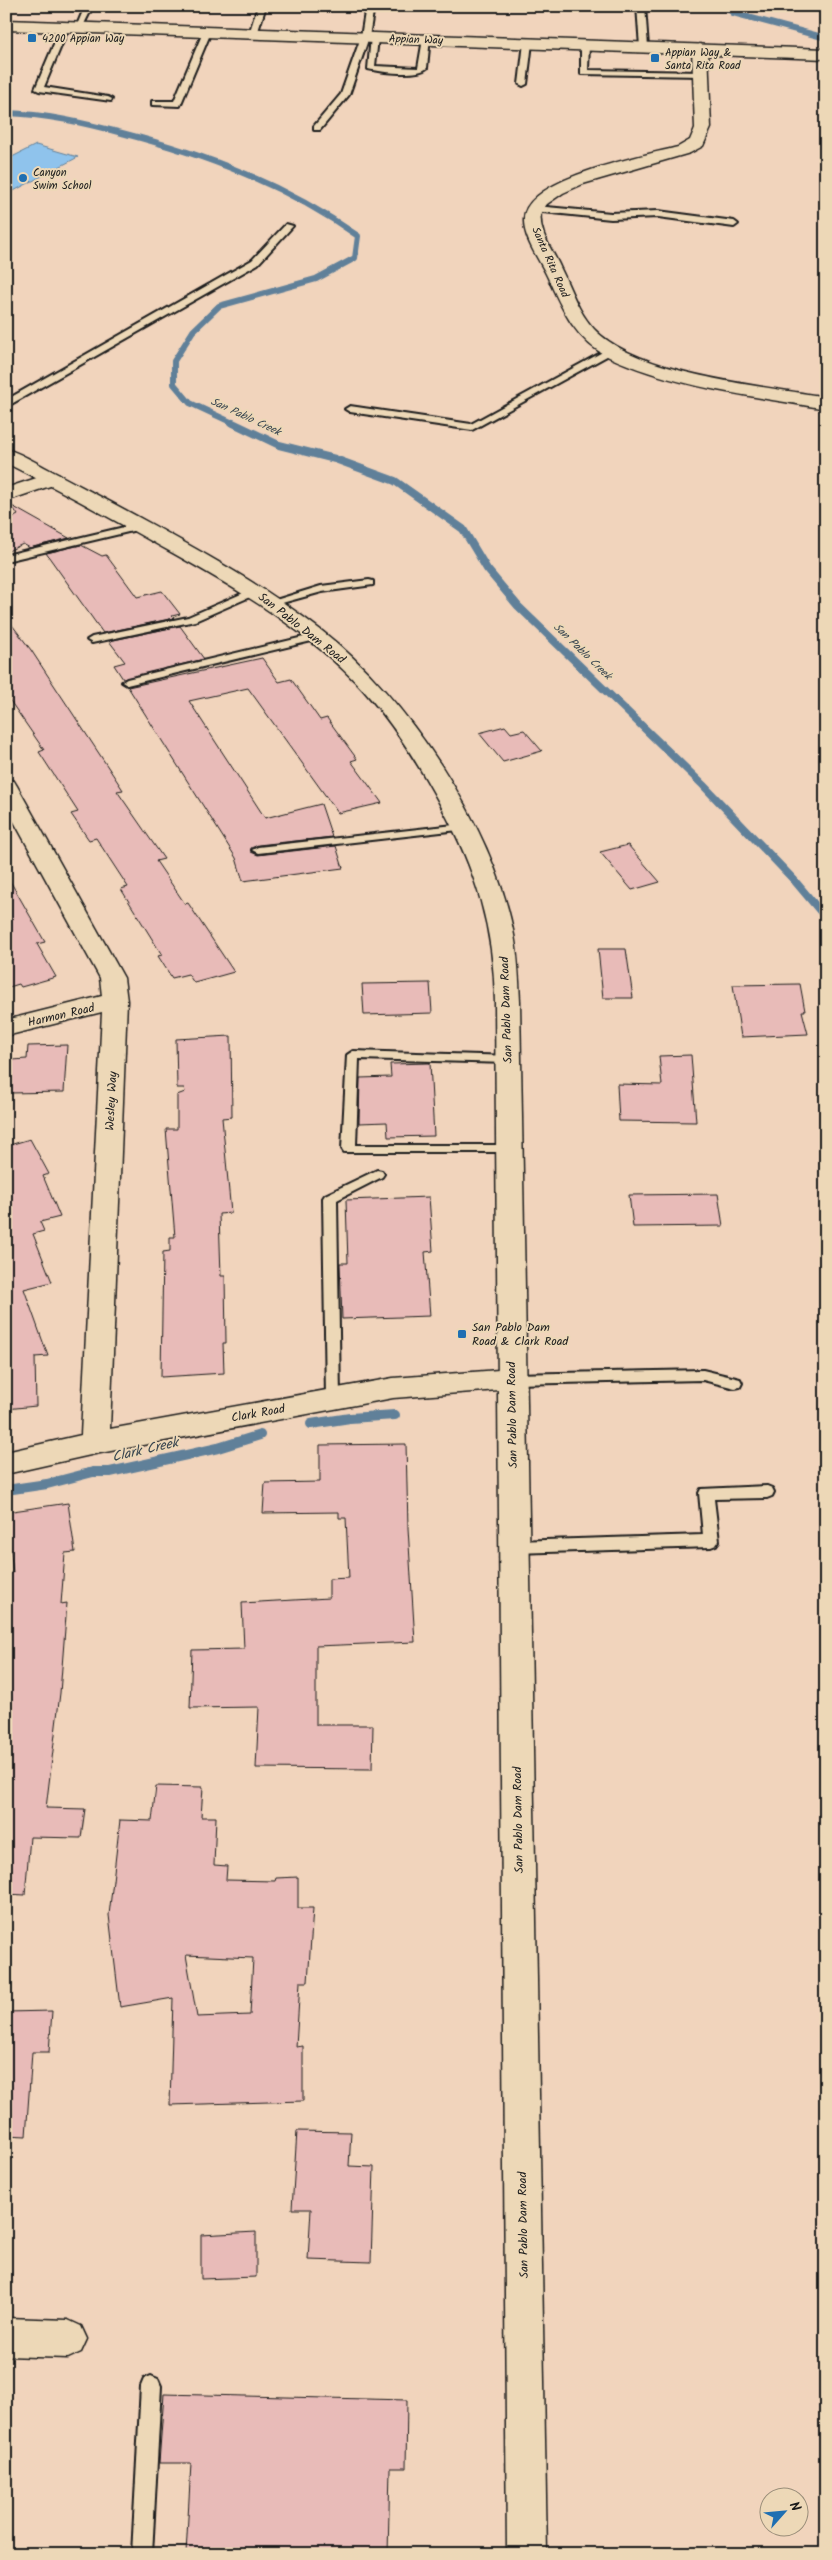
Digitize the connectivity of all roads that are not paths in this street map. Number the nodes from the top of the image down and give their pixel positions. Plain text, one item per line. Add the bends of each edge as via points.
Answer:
1 (88, 6) edge
2 (262, 6) edge
3 (370, 6) edge
4 (641, 6) edge
5 (6, 25) edge
6 (71, 28) junction
7 (207, 32) junction
8 (252, 34) junction
9 (370, 38) junction
10 (427, 39) junction
11 (528, 43) junction
12 (585, 45) junction
13 (644, 47) junction
14 (700, 49) junction
15 (826, 54) edge
16 (702, 74) junction
17 (523, 84) dead end
18 (108, 99) dead end
19 (155, 103) dead end
20 (317, 128) dead end
21 (536, 209) junction
22 (734, 224) dead end
23 (289, 226) dead end
24 (611, 351) junction
25 (826, 403) edge
26 (6, 404) edge
27 (350, 409) dead end
28 (6, 455) edge
29 (52, 479) junction
30 (6, 495) edge
31 (141, 526) junction
32 (6, 558) edge
33 (369, 583) dead end
34 (263, 597) junction
35 (316, 637) junction
36 (92, 640) dead end
37 (127, 682) dead end
38 (6, 786) edge
39 (463, 826) junction
40 (258, 850) dead end
41 (115, 1002) junction
42 (6, 1028) edge
43 (508, 1059) junction
44 (509, 1149) junction
45 (377, 1174) dead end
46 (512, 1379) junction
47 (735, 1383) dead end
48 (333, 1399) junction
49 (95, 1442) junction
50 (6, 1463) edge
51 (767, 1492) dead end
52 (514, 1547) junction
53 (6, 2337) edge
54 (68, 2339) dead end
55 (151, 2386) dead end
56 (142, 2554) edge
57 (527, 2554) edge

1 - 6 lane
2 - 8 lane
3 - 9 lane
4 - 13 lane
5 - 6 main road, Appian Way
6 - 7 main road, Appian Way
6 - 18 lane via 39,89
7 - 8 main road, Appian Way
7 - 19 lane via 177,104
8 - 9 main road, Appian Way
9 - 10 main road, Appian Way
9 - 10 lane via 371,67 382,70 423,68
9 - 20 lane via 345,95
10 - 11 main road, Appian Way
11 - 12 main road, Appian Way
11 - 17 lane
12 - 13 main road, Appian Way
12 - 16 lane via 584,72
13 - 14 main road, Appian Way
14 - 15 main road, Appian Way
14 - 16 main road, Santa Rita Road
16 - 21 main road, Santa Rita Road via 703,128 697,143 684,150 567,184 546,195
21 - 22 lane via 611,216 658,214
21 - 24 main road, Santa Rita Road via 534,228 575,317 594,339
23 - 26 lane via 255,262
24 - 25 main road, Santa Rita Road via 646,365 695,378
24 - 27 lane via 472,427
28 - 29 main road, San Pablo Dam Road
29 - 30 main road
29 - 31 main road, San Pablo Dam Road
31 - 32 lane
31 - 34 main road, San Pablo Dam Road
33 - 34 lane
34 - 35 main road, San Pablo Dam Road
34 - 36 lane via 192,619
35 - 37 lane
35 - 39 main road, San Pablo Dam Road via 394,712 431,765
38 - 41 main road, Wesley Way via 112,978
39 - 40 lane
39 - 43 main road, San Pablo Dam Road via 487,883 504,944
41 - 42 main road, Harmon Road
41 - 49 main road, Wesley Way
43 - 44 main road, San Pablo Dam Road
43 - 44 lane via 353,1055 349,1149
44 - 46 main road, San Pablo Dam Road
45 - 48 lane via 330,1198
46 - 47 lane via 703,1376
46 - 48 main road, Clark Road via 393,1388
46 - 52 main road, San Pablo Dam Road
48 - 49 main road, Clark Road
49 - 50 main road, Clark Road
51 - 52 lane via 706,1493 711,1541
52 - 57 main road, San Pablo Dam Road
53 - 54 main road
55 - 56 lane

